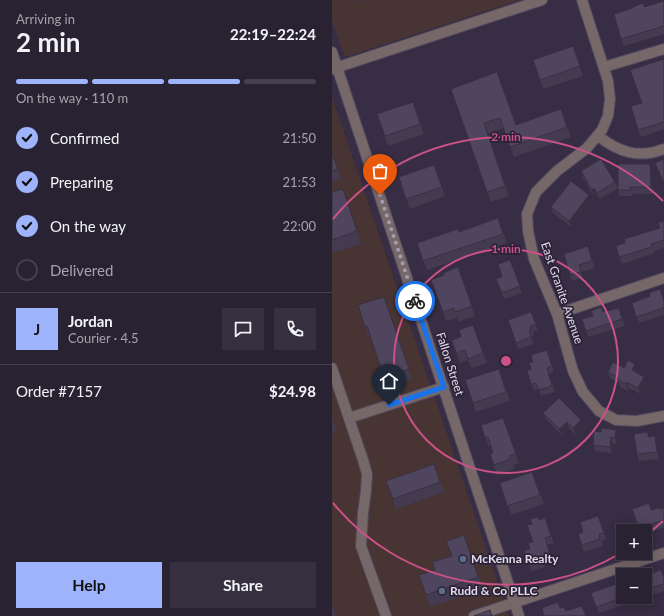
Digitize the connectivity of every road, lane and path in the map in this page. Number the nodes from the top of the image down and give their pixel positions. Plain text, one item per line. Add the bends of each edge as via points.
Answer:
1 (542, 0) edge
2 (582, 0) edge
3 (664, 48) edge
4 (332, 52) edge
5 (604, 67) junction
6 (335, 68) edge
7 (598, 136) junction
8 (664, 149) edge
9 (664, 278) edge
10 (557, 314) junction
11 (332, 368) edge
12 (444, 387) junction
13 (664, 416) edge
14 (349, 418) junction
15 (664, 553) edge
16 (514, 602) junction
17 (386, 616) edge
18 (474, 616) edge
19 (519, 616) edge

1 - 6 street
2 - 5 street, East Granite Avenue
3 - 5 street
4 - 6 street, Fallon Street
5 - 7 street, East Granite Avenue via 610,99 608,116
6 - 12 street, Fallon Street
7 - 8 street via 620,150 630,153
7 - 10 street, East Granite Avenue via 579,156 548,179 536,192 527,214 534,259
9 - 10 street
10 - 13 street, East Granite Avenue via 576,378 583,392 599,411 616,420 637,421
11 - 14 street
12 - 14 street
12 - 16 street, Fallon Street
14 - 17 street via 366,474 361,546
15 - 16 street
16 - 18 street
16 - 19 street, Fallon Street

